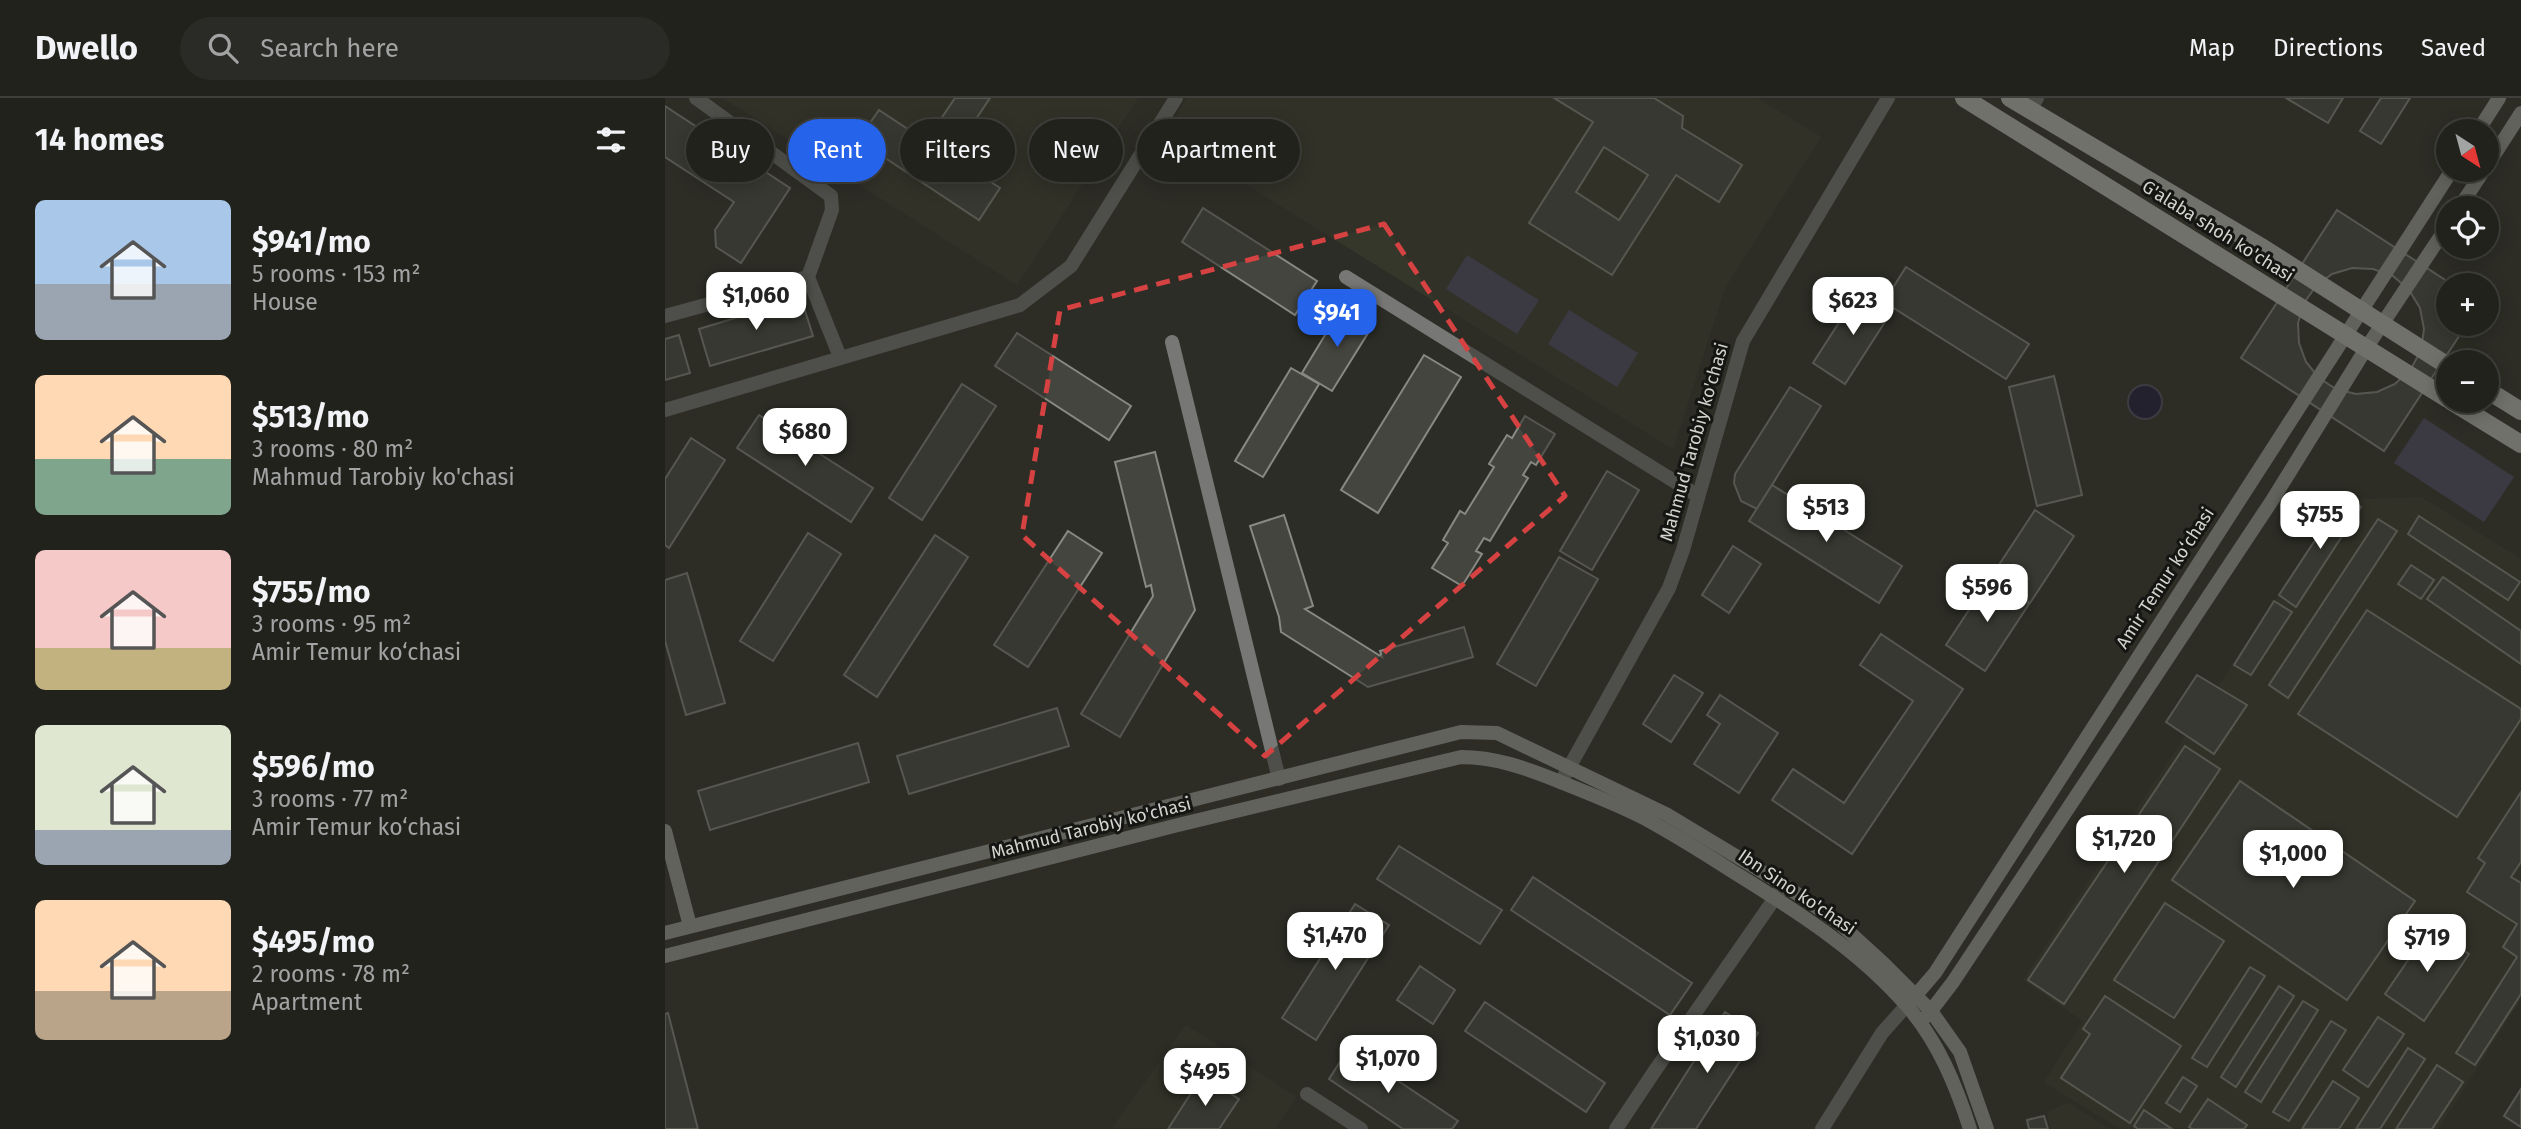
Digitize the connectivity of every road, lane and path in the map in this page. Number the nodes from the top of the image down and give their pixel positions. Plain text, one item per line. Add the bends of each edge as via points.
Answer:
1 (696, 98) edge
2 (1176, 98) edge
3 (1888, 98) edge
4 (1964, 98) edge
5 (2010, 98) edge
6 (2499, 98) edge
7 (2033, 104) edge
8 (2521, 113) edge
9 (2485, 119) edge
10 (2499, 148) edge
11 (2444, 182) edge
12 (2436, 243) edge
13 (808, 277) junction
14 (1346, 277) dead end
15 (2360, 310) junction
16 (665, 316) edge
17 (2382, 324) junction
18 (2344, 335) junction
19 (1172, 342) dead end
20 (2367, 347) junction
21 (840, 357) junction
22 (2436, 358) edge
23 (2436, 392) edge
24 (2499, 397) edge
25 (665, 410) edge
26 (2521, 411) edge
27 (2470, 413) edge
28 (2521, 444) edge
29 (1698, 496) junction
30 (1568, 766) junction
31 (1527, 769) joint
32 (1279, 779) junction
33 (1561, 782) junction
34 (665, 831) edge
35 (1784, 886) junction
36 (1776, 898) junction
37 (690, 926) junction
38 (665, 933) edge
39 (665, 956) edge
40 (1912, 1000) junction
41 (1931, 1011) junction
42 (1921, 1023) junction
43 (1307, 1094) dead end
44 (1361, 1129) edge
45 (1616, 1129) edge
46 (1822, 1129) edge
47 (1970, 1129) edge
48 (1987, 1129) edge

1 - 13 street via 831,196 832,210
2 - 21 street via 1071,266 1020,305
3 - 29 street, Mahmud Tarobiy ko'chasi via 1743,341
4 - 18 main road, G'alaba shoh ko'chasi
5 - 7 main road, G'alaba shoh ko'chasi
6 - 9 main road
7 - 15 main road, G'alaba shoh ko'chasi
8 - 10 main road
11 - 15 main road, Amir Temur ko‘chasi
12 - 17 main road
13 - 16 street
13 - 21 street
14 - 29 street
15 - 17 main road, G'alaba shoh ko'chasi
15 - 18 main road, Amir Temur ko‘chasi
17 - 20 main road
17 - 22 main road, G'alaba shoh ko'chasi
18 - 20 main road, G'alaba shoh ko'chasi
18 - 40 main road, Amir Temur ko‘chasi via 1942,962
19 - 32 street
20 - 23 main road, G'alaba shoh ko'chasi
20 - 41 main road via 2273,499
21 - 25 street
24 - 26 main road
27 - 28 main road, G'alaba shoh ko'chasi
29 - 30 street, Mahmud Tarobiy ko'chasi via 1669,588
30 - 32 main road, Mahmud Tarobiy ko'chasi via 1497,733 1461,732
30 - 33 street, Mahmud Tarobiy ko'chasi
30 - 35 main road, Mahmud Tarobiy ko'chasi via 1666,814
31 - 33 main road, Ibn Sino ko'chasi
31 - 39 main road, Mahmud Tarobiy ko'chasi via 1483,757 1461,757
32 - 37 main road, Mahmud Tarobiy ko'chasi
33 - 36 main road, Ibn Sino ko'chasi via 1645,818
34 - 37 main road
35 - 36 street
35 - 40 main road, Mahmud Tarobiy ko'chasi via 1838,922
36 - 40 main road, Ibn Sino ko'chasi
36 - 45 street
37 - 38 main road, Mahmud Tarobiy ko'chasi
40 - 41 main road, Mahmud Tarobiy ko'chasi
40 - 42 main road, Ibn Sino ko'chasi
40 - 46 street via 1882,1033
41 - 42 main road
41 - 48 main road, Mahmud Tarobiy ko'chasi via 1960,1052
42 - 47 main road, Ibn Sino ko'chasi via 1943,1060
43 - 44 street

